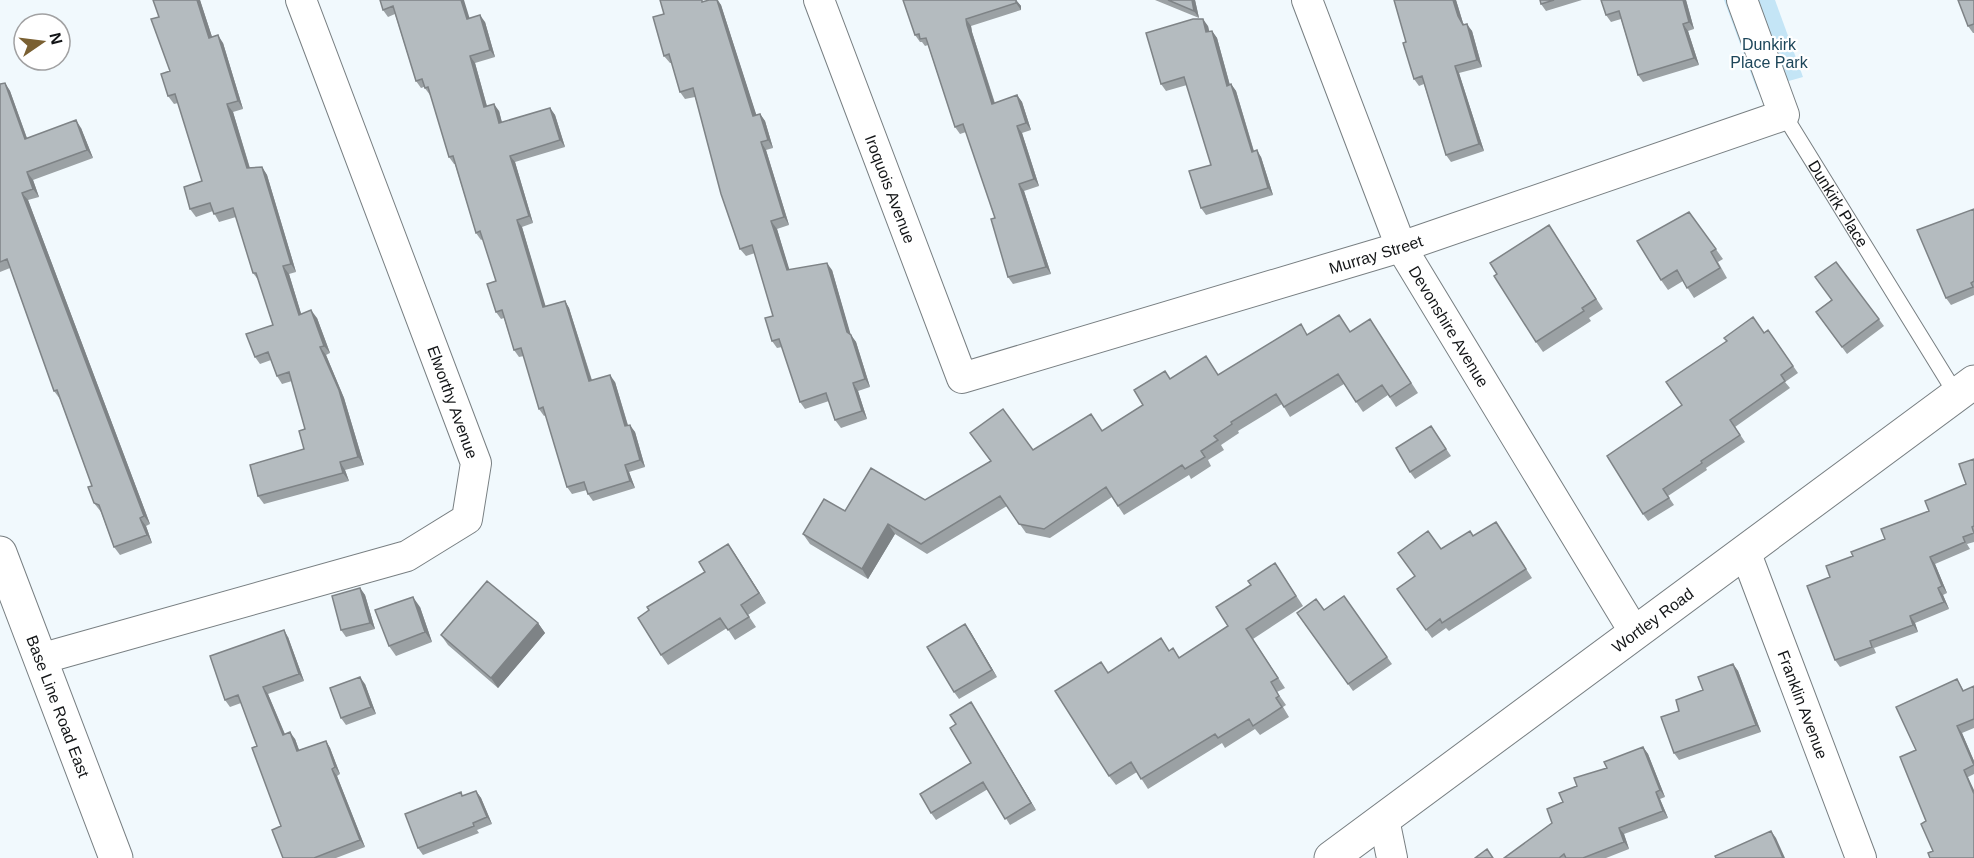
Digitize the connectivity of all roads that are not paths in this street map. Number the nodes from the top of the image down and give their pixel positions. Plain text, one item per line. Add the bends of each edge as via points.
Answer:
1 (301, 0) edge
2 (819, 0) edge
3 (1307, 0) edge
4 (1742, 0) edge
5 (1784, 116) junction
6 (1401, 247) junction
7 (962, 378) joint
8 (1965, 388) edge
9 (1745, 551) junction
10 (0, 553) edge
11 (1635, 633) junction
12 (40, 659) junction
13 (1384, 819) junction
14 (116, 858) edge
15 (1331, 858) edge
16 (1392, 858) edge
17 (1861, 858) edge

1 - 12 street, Elworthy Avenue via 476,463 467,519 407,556
2 - 7 street, Iroquois Avenue
3 - 6 street, Devonshire Avenue
4 - 5 street, Dunkirk Place
5 - 6 street, Murray Street
5 - 8 lane, Dunkirk Place
6 - 7 street, Murray Street
6 - 11 street, Devonshire Avenue
8 - 9 street, Wortley Road
9 - 11 street, Wortley Road
9 - 17 street, Franklin Avenue
10 - 12 street, Base Line Road East
11 - 13 street, Wortley Road
12 - 14 street, Base Line Road East
13 - 15 street, Wortley Road
13 - 16 street

